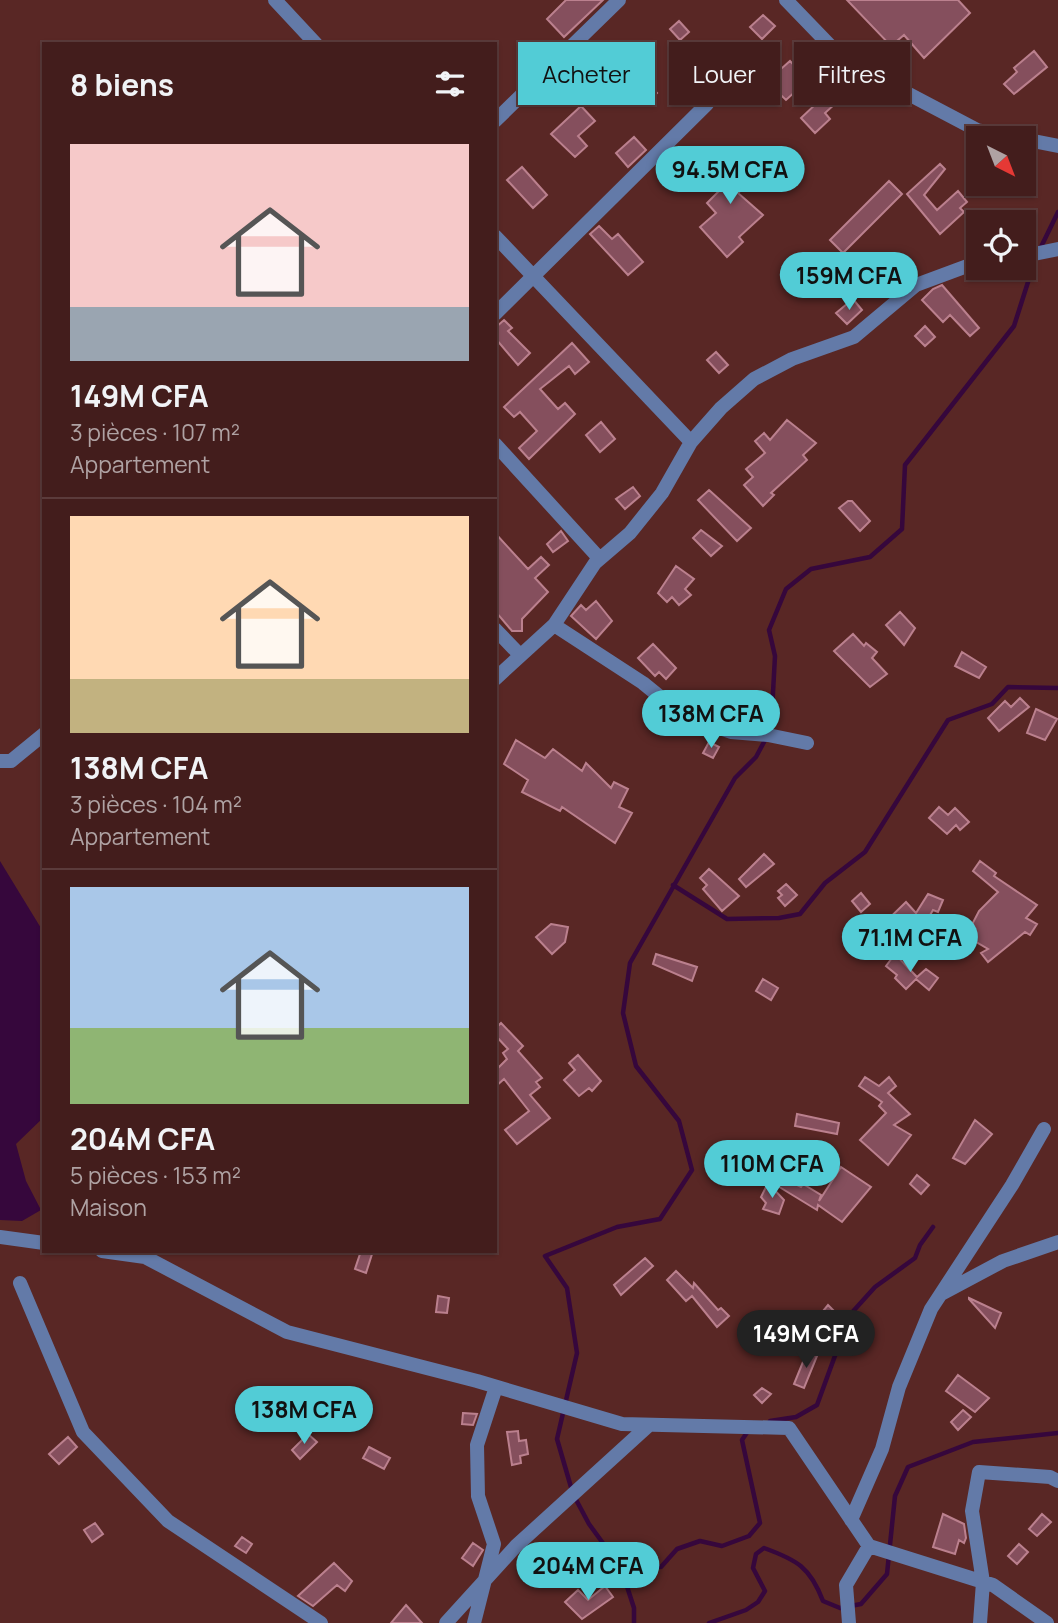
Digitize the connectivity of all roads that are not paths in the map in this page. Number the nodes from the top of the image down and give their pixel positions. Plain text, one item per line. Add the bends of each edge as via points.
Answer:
1 (275, 0) edge
2 (619, 0) edge
3 (786, 0) edge
4 (314, 42) edge
5 (706, 105) edge
6 (497, 119) edge
7 (1058, 146) edge
8 (497, 238) edge
9 (1058, 249) edge
10 (1036, 254) edge
11 (966, 266) edge
12 (533, 278) junction
13 (497, 312) edge
14 (691, 442) junction
15 (497, 446) edge
16 (599, 558) junction
17 (554, 625) junction
18 (497, 631) edge
19 (520, 654) junction
20 (497, 677) edge
21 (42, 736) edge
22 (807, 743) dead end
23 (0, 761) edge
24 (1044, 1129) dead end
25 (0, 1237) edge
26 (1058, 1242) edge
27 (42, 1243) edge
28 (146, 1254) edge
29 (20, 1283) dead end
30 (940, 1295) junction
31 (496, 1387) junction
32 (649, 1425) junction
33 (1058, 1481) edge
34 (851, 1520) junction
35 (869, 1546) junction
36 (482, 1581) junction
37 (983, 1582) junction
38 (321, 1623) edge
39 (446, 1623) edge
40 (474, 1623) edge
41 (849, 1623) edge
42 (979, 1623) edge
43 (1047, 1623) edge

1 - 4 street
2 - 6 street
3 - 7 street via 844,60 977,130
5 - 12 street
8 - 12 street
9 - 10 street
11 - 14 street via 916,285 854,337 792,359 754,379
12 - 13 street
12 - 14 street
14 - 16 street via 662,493 630,533
15 - 16 street
16 - 17 street
17 - 19 street
17 - 22 street via 643,682 681,713 731,732
18 - 19 street
19 - 20 street
21 - 23 street via 11,761
24 - 30 street
25 - 27 street
26 - 30 street via 1003,1261
28 - 31 street via 287,1332
29 - 38 street via 83,1432 168,1521
30 - 34 street via 899,1387 882,1449
31 - 32 street via 622,1424
31 - 36 street via 477,1445 478,1496 494,1544
32 - 34 street via 789,1428
32 - 36 street
33 - 37 street via 979,1472 972,1511
34 - 35 street
35 - 37 street
35 - 41 street via 846,1585
36 - 39 street
36 - 40 street
37 - 42 street
37 - 43 street

